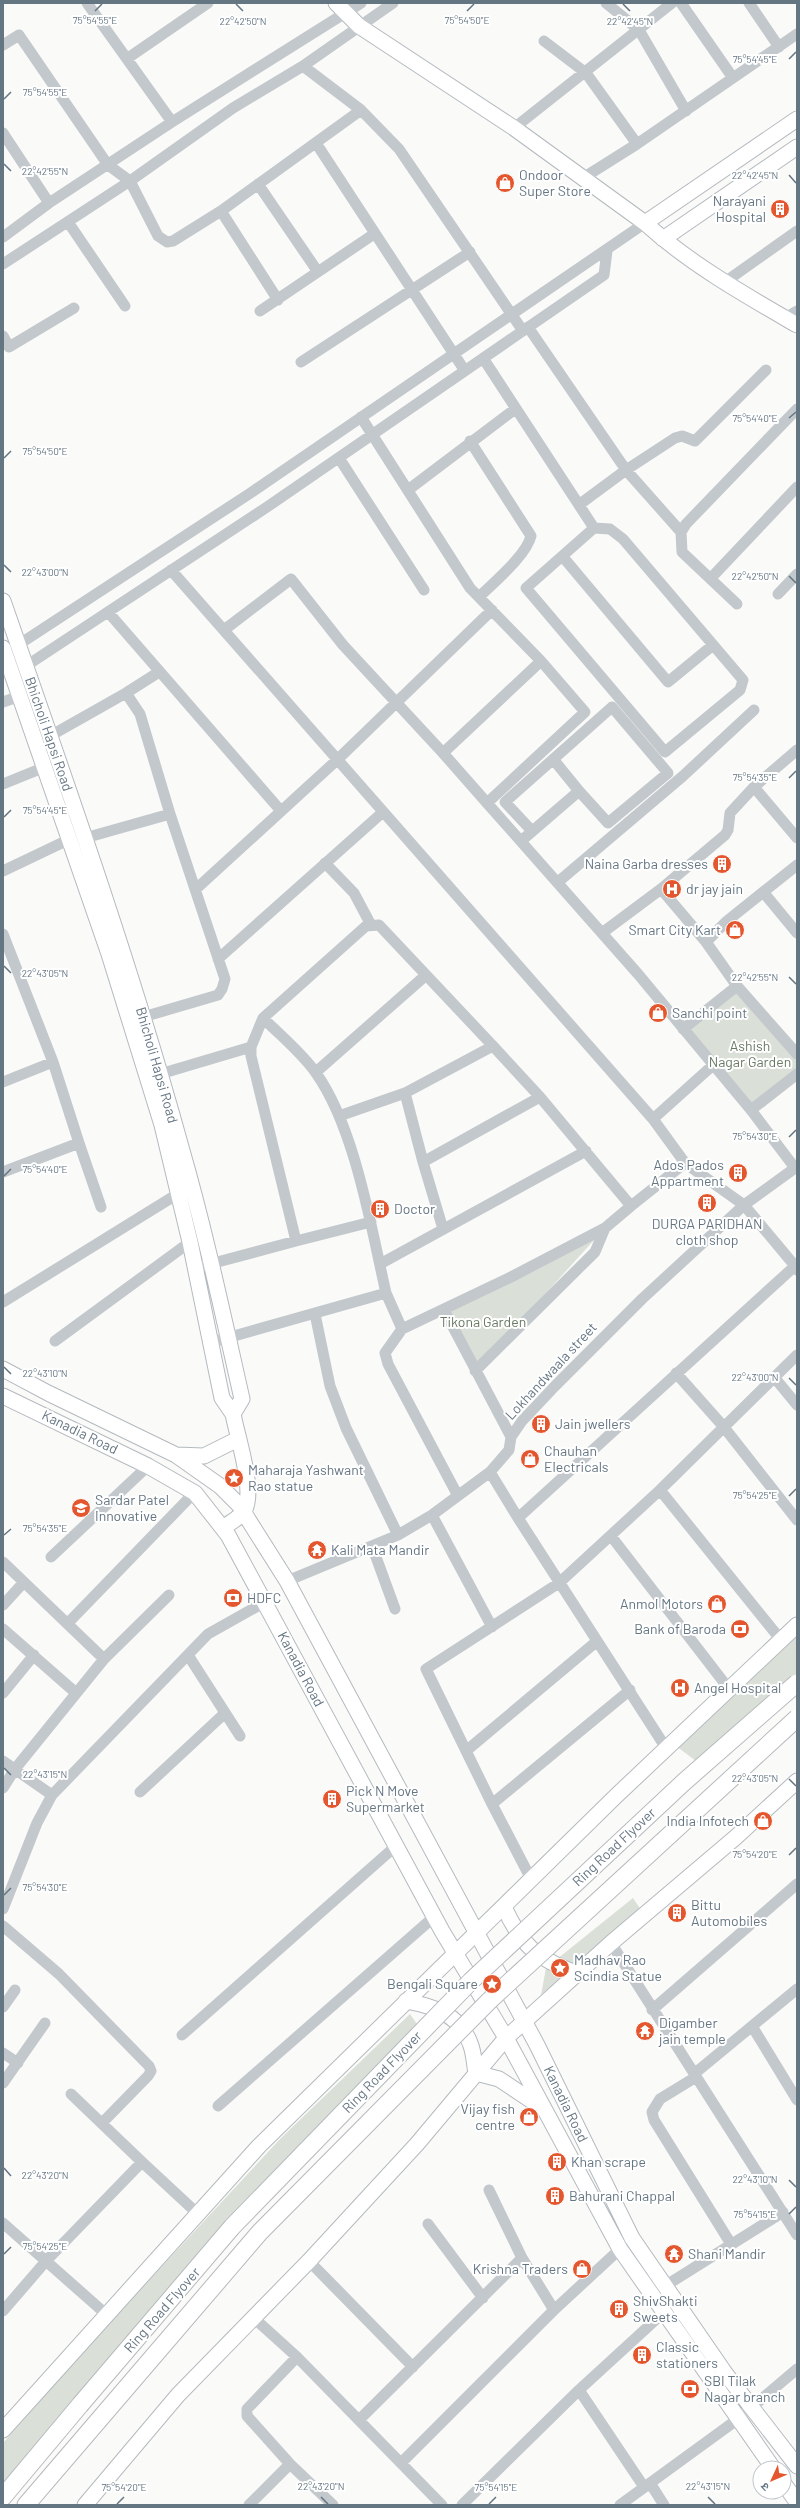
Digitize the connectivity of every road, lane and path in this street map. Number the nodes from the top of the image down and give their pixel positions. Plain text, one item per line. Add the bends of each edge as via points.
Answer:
1 (87, 3) edge
2 (361, 3) edge
3 (393, 3) edge
4 (606, 3) edge
5 (672, 3) edge
6 (681, 3) edge
7 (749, 3) edge
8 (204, 4) edge
9 (341, 8) edge
10 (358, 26) junction
11 (639, 30) junction
12 (797, 34) edge
13 (544, 41) dead end
14 (3, 45) edge
15 (779, 47) junction
16 (128, 58) junction
17 (304, 66) junction
18 (586, 73) junction
19 (733, 78) junction
20 (361, 110) junction
21 (686, 111) junction
22 (797, 119) edge
23 (172, 122) junction
24 (514, 128) junction
25 (3, 133) edge
26 (316, 143) junction
27 (637, 144) junction
28 (797, 148) edge
29 (108, 165) junction
30 (583, 178) junction
31 (130, 181) junction
32 (258, 184) junction
33 (49, 203) junction
34 (221, 211) junction
35 (68, 222) junction
36 (645, 224) junction
37 (797, 231) edge
38 (374, 234) junction
39 (3, 236) edge
40 (663, 239) junction
41 (607, 251) junction
42 (470, 252) junction
43 (3, 264) edge
44 (318, 272) junction
45 (725, 282) junction
46 (413, 290) junction
47 (278, 300) junction
48 (125, 306) dead end
49 (74, 308) dead end
50 (260, 311) dead end
51 (513, 316) junction
52 (793, 318) edge
53 (525, 329) junction
54 (3, 336) edge
55 (455, 354) junction
56 (483, 358) junction
57 (301, 362) dead end
58 (766, 370) dead end
59 (465, 371) junction
60 (515, 409) junction
61 (797, 409) edge
62 (361, 417) junction
63 (372, 435) junction
64 (470, 441) junction
65 (339, 458) junction
66 (626, 470) junction
67 (797, 487) edge
68 (408, 490) junction
69 (580, 504) junction
70 (594, 528) junction
71 (681, 532) junction
72 (563, 556) junction
73 (171, 570) junction
74 (797, 574) edge
75 (710, 578) junction
76 (424, 590) dead end
77 (778, 594) dead end
78 (479, 597) junction
79 (3, 601) edge
80 (737, 604) dead end
81 (492, 610) junction
82 (108, 612) junction
83 (224, 630) junction
84 (18, 645) junction
85 (713, 645) junction
86 (3, 648) edge
87 (541, 661) junction
88 (26, 666) junction
89 (159, 672) junction
90 (126, 693) junction
91 (20, 696) junction
92 (3, 702) edge
93 (395, 704) junction
94 (754, 710) dead end
95 (50, 736) junction
96 (797, 750) edge
97 (442, 753) junction
98 (552, 759) junction
99 (337, 760) junction
100 (45, 767) junction
101 (3, 784) edge
102 (754, 787) junction
103 (579, 790) junction
104 (487, 803) junction
105 (281, 812) junction
106 (383, 812) junction
107 (170, 814) junction
108 (532, 831) junction
109 (797, 838) edge
110 (77, 839) junction
111 (521, 841) junction
112 (325, 863) junction
113 (797, 865) edge
114 (3, 871) edge
115 (558, 882) junction
116 (196, 889) junction
117 (661, 889) junction
118 (764, 892) junction
119 (371, 924) junction
120 (602, 933) junction
121 (797, 933) edge
122 (3, 934) edge
123 (706, 942) junction
124 (218, 958) junction
125 (425, 976) junction
126 (737, 986) junction
127 (143, 1017) junction
128 (263, 1018) junction
129 (683, 1029) junction
130 (493, 1046) junction
131 (251, 1048) junction
132 (797, 1054) edge
133 (53, 1062) junction
134 (712, 1066) junction
135 (316, 1072) junction
136 (160, 1074) junction
137 (797, 1074) edge
138 (3, 1082) edge
139 (405, 1092) junction
140 (540, 1097) junction
141 (751, 1110) junction
142 (339, 1116) junction
143 (653, 1119) junction
144 (79, 1143) junction
145 (586, 1151) junction
146 (423, 1162) junction
147 (684, 1163) junction
148 (796, 1167) edge
149 (3, 1172) edge
150 (192, 1186) junction
151 (178, 1193) junction
152 (744, 1205) junction
153 (631, 1206) junction
154 (101, 1207) dead end
155 (371, 1222) junction
156 (605, 1228) junction
157 (443, 1229) junction
158 (296, 1241) junction
159 (190, 1242) junction
160 (211, 1264) junction
161 (380, 1264) junction
162 (796, 1266) edge
163 (195, 1268) junction
164 (386, 1293) junction
165 (3, 1302) edge
166 (444, 1310) junction
167 (315, 1314) junction
168 (402, 1329) junction
169 (228, 1338) junction
170 (55, 1342) dead end
171 (209, 1343) junction
172 (797, 1355) edge
173 (3, 1369) edge
174 (475, 1371) junction
175 (676, 1373) junction
176 (774, 1377) junction
177 (3, 1396) edge
178 (797, 1405) edge
179 (233, 1414) junction
180 (723, 1426) junction
181 (511, 1436) junction
182 (238, 1439) junction
183 (176, 1455) junction
184 (148, 1466) junction
185 (490, 1472) junction
186 (660, 1490) junction
187 (194, 1492) junction
188 (458, 1496) junction
189 (243, 1512) junction
190 (432, 1515) junction
191 (518, 1518) junction
192 (797, 1520) edge
193 (223, 1528) junction
194 (398, 1535) junction
195 (611, 1536) junction
196 (372, 1546) junction
197 (51, 1557) dead end
198 (3, 1562) edge
199 (287, 1581) junction
200 (24, 1582) junction
201 (559, 1583) junction
202 (169, 1595) dead end
203 (265, 1602) junction
204 (3, 1605) edge
205 (395, 1609) dead end
206 (68, 1623) junction
207 (797, 1625) edge
208 (492, 1627) junction
209 (3, 1629) edge
210 (782, 1640) junction
211 (596, 1642) junction
212 (34, 1655) junction
213 (188, 1655) junction
214 (104, 1659) junction
215 (797, 1683) edge
216 (729, 1689) junction
217 (630, 1690) junction
218 (3, 1693) edge
219 (76, 1693) junction
220 (225, 1713) junction
221 (797, 1718) edge
222 (240, 1736) dead end
223 (666, 1748) junction
224 (466, 1751) junction
225 (3, 1761) edge
226 (15, 1769) junction
227 (797, 1780) edge
228 (3, 1788) edge
229 (140, 1792) dead end
230 (52, 1795) junction
231 (492, 1804) junction
232 (397, 1845) junction
233 (531, 1878) junction
234 (797, 1884) edge
235 (504, 1907) junction
236 (3, 1909) edge
237 (435, 1916) junction
238 (3, 1926) edge
239 (476, 1935) junction
240 (611, 1942) junction
241 (456, 1955) junction
242 (576, 1973) junction
243 (797, 1989) edge
244 (15, 1990) dead end
245 (406, 2001) junction
246 (3, 2007) edge
247 (652, 2010) junction
248 (524, 2020) junction
249 (45, 2023) dead end
250 (752, 2026) junction
251 (182, 2035) dead end
252 (506, 2038) junction
253 (3, 2053) edge
254 (18, 2063) junction
255 (476, 2073) junction
256 (695, 2075) junction
257 (3, 2083) edge
258 (71, 2094) dead end
259 (797, 2100) edge
260 (218, 2106) dead end
261 (545, 2110) junction
262 (102, 2123) junction
263 (142, 2162) junction
264 (489, 2190) dead end
265 (783, 2212) junction
266 (198, 2214) junction
267 (3, 2223) edge
268 (428, 2224) dead end
269 (797, 2235) edge
270 (731, 2244) junction
271 (620, 2248) junction
272 (522, 2258) junction
273 (46, 2261) junction
274 (309, 2261) junction
275 (665, 2286) junction
276 (483, 2298) junction
277 (3, 2310) edge
278 (554, 2310) junction
279 (663, 2313) junction
280 (107, 2315) junction
281 (254, 2318) junction
282 (297, 2357) junction
283 (413, 2367) junction
284 (796, 2372) edge
285 (579, 2390) junction
286 (751, 2407) junction
287 (738, 2419) junction
288 (359, 2420) junction
289 (3, 2430) edge
290 (767, 2460) edge
291 (400, 2463) junction
292 (290, 2464) junction
293 (797, 2466) edge
294 (647, 2485) junction
295 (3, 2497) edge
296 (26, 2505) edge
297 (84, 2505) edge
298 (249, 2505) edge
299 (333, 2505) edge
300 (442, 2505) edge
301 (462, 2505) edge
302 (620, 2505) edge
303 (664, 2505) edge

1 - 16 street
2 - 9 street
3 - 10 street
4 - 11 street
5 - 11 street
6 - 19 street
7 - 15 street
8 - 16 street
9 - 10 street
9 - 23 street
10 - 17 street
10 - 24 street
11 - 18 street
11 - 21 street
12 - 15 street
13 - 18 street
14 - 29 street via 19,35
15 - 19 street
16 - 23 street
17 - 20 street
17 - 31 street via 233,108
18 - 24 street
18 - 27 street
19 - 21 street
20 - 26 street
20 - 42 street via 399,149
21 - 27 street
22 - 36 street
23 - 29 street
24 - 30 street
25 - 33 street
26 - 32 street
26 - 38 street
27 - 30 street
28 - 40 street
29 - 31 street
29 - 33 street
30 - 36 street
31 - 34 street via 158,236 167,242 173,241
31 - 35 street
32 - 34 street
32 - 44 street
33 - 39 street
34 - 47 street
35 - 43 street
35 - 48 street
36 - 40 street
36 - 41 street
37 - 45 street
38 - 44 street
38 - 46 street
40 - 45 street
41 - 51 street
41 - 53 street via 604,275
42 - 46 street
42 - 51 street
44 - 47 street
45 - 52 street
46 - 55 street
46 - 57 street
47 - 50 street
49 - 54 street via 9,347
51 - 53 street
51 - 55 street
53 - 56 street
53 - 66 street
55 - 59 street
55 - 62 street
56 - 59 street
56 - 60 street
58 - 66 street via 695,441 682,436 675,438
59 - 63 street
60 - 64 street
60 - 69 street
61 - 71 street
62 - 63 street
62 - 84 street via 249,494
63 - 65 street
63 - 68 street
64 - 68 street
64 - 78 street via 531,536 529,544 521,554
65 - 73 street
65 - 76 street
66 - 69 street
66 - 71 street
67 - 75 street
68 - 78 street via 470,588
69 - 70 street
70 - 72 street
70 - 85 street via 610,529 623,539
71 - 75 street via 682,552
72 - 85 street via 668,682
72 - 85 street via 526,588 665,752 743,686 743,680
73 - 82 street
73 - 83 street
74 - 77 street
75 - 80 street
78 - 81 street
79 - 84 street, Bhicholi Hapsi Road
81 - 87 street
81 - 93 street
82 - 88 street
82 - 89 street
83 - 93 street via 291,579 343,645
83 - 99 street
84 - 88 street, Bhicholi Hapsi Road
86 - 91 street
87 - 97 street
87 - 104 street via 584,712
88 - 95 street, Bhicholi Hapsi Road
89 - 90 street
89 - 105 street
90 - 95 street
90 - 107 street via 140,714
91 - 92 street
91 - 100 street
93 - 97 street
93 - 99 street
94 - 115 street via 683,776
95 - 110 street, Bhicholi Hapsi Road
96 - 102 street
97 - 104 street
98 - 103 street
98 - 103 street via 612,707 668,773 608,824
98 - 108 street via 505,802
99 - 105 street
99 - 106 street
100 - 101 street
100 - 110 street
102 - 109 street
102 - 117 street via 730,813 728,830
103 - 108 street
104 - 111 street
105 - 116 street
106 - 112 street
106 - 143 street
107 - 110 street
107 - 116 street
108 - 111 street
110 - 114 street
110 - 127 street, Bhicholi Hapsi Road
110 - 151 street via 162,1126
111 - 115 street
112 - 119 street via 354,893
112 - 124 street
113 - 118 street
115 - 120 street
116 - 124 street
117 - 120 street
117 - 123 street
118 - 121 street
118 - 123 street via 727,921
119 - 125 street via 379,925
119 - 128 street
120 - 129 street
122 - 133 street
123 - 126 street
124 - 127 street via 225,979 218,994
125 - 130 street
125 - 135 street
126 - 129 street
126 - 132 street
127 - 136 street, Bhicholi Hapsi Road
128 - 131 street
128 - 135 street
129 - 134 street
130 - 139 street
130 - 140 street
131 - 136 street
131 - 158 street via 259,1092
133 - 138 street
133 - 144 street
134 - 141 street
134 - 143 street
135 - 142 street
136 - 150 street, Bhicholi Hapsi Road
137 - 141 street
139 - 142 street
139 - 146 street
140 - 145 street
140 - 146 street
141 - 148 street
142 - 155 street
143 - 147 street
144 - 149 street
144 - 154 street
145 - 153 street
145 - 157 street
146 - 157 street
147 - 152 street
147 - 153 street
148 - 152 street, Lokhandwaala street
150 - 151 street
150 - 160 street, Bhicholi Hapsi Road
151 - 159 street
151 - 165 street
152 - 162 street
152 - 181 street, Lokhandwaala street via 642,1299 554,1386
153 - 156 street
155 - 158 street
155 - 161 street
156 - 166 street
156 - 174 street via 595,1252
157 - 161 street
158 - 160 street
159 - 163 street
159 - 170 street
160 - 163 street
160 - 169 street, Bhicholi Hapsi Road
161 - 164 street
162 - 175 street
163 - 171 street
164 - 167 street
164 - 168 street
166 - 168 street
166 - 174 street
167 - 169 street
167 - 194 street via 330,1386 346,1428
168 - 188 street via 385,1353 388,1364
169 - 171 street
169 - 179 street, Bhicholi Hapsi Road via 242,1399
171 - 179 street via 222,1398
172 - 176 street
173 - 183 street, Kanadia Road
174 - 181 street
175 - 180 street
175 - 191 street
176 - 178 street
176 - 180 street
177 - 184 street, Kanadia Road
179 - 182 street
180 - 186 street
180 - 192 street
181 - 185 street, Lokhandwaala street via 509,1450
182 - 183 street via 204,1456
182 - 189 street via 249,1491 247,1506
183 - 189 street, Kanadia Road via 220,1486
184 - 187 street, Kanadia Road
184 - 197 street
185 - 188 street, Lokhandwaala street
185 - 191 street
186 - 195 street
186 - 210 street
187 - 193 street, Kanadia Road
187 - 206 street
188 - 190 street, Lokhandwaala street
189 - 193 street
189 - 199 street, Kanadia Road
190 - 194 street, Lokhandwaala street
190 - 208 street
191 - 201 street
193 - 203 street, Kanadia Road
194 - 196 street, Lokhandwaala street
195 - 201 street
195 - 216 street
196 - 199 street, Lokhandwaala street
196 - 205 street
198 - 200 street
199 - 239 street, Kanadia Road
200 - 204 street
200 - 206 street
201 - 208 street
201 - 211 street
202 - 214 street
203 - 213 street via 208,1634
203 - 232 street, Kanadia Road
206 - 214 street
207 - 210 street
208 - 224 street via 426,1669
209 - 212 street
210 - 216 street
211 - 217 street
211 - 224 street
212 - 218 street
212 - 219 street
213 - 220 street
213 - 230 street
214 - 219 street
215 - 295 main road, Ring Road Flyover, bridge via 684,1782 471,1980 232,2227
216 - 223 street
217 - 223 street
217 - 231 street
219 - 226 street
220 - 222 street
220 - 229 street
221 - 296 main road, Ring Road Flyover, bridge via 490,2000 272,2220
223 - 233 street
224 - 231 street
225 - 226 street
226 - 228 street
226 - 230 street
227 - 240 street via 736,1837
230 - 236 street via 37,1823
231 - 233 street
232 - 237 street, Kanadia Road
232 - 251 street
233 - 235 street
234 - 247 street
235 - 239 street
235 - 242 street via 512,1925 529,1948 552,1964
237 - 241 street, Kanadia Road
237 - 260 street
238 - 262 street via 59,1974 149,2066 151,2070 148,2076
239 - 241 street
239 - 248 street, Kanadia Road
240 - 242 street
240 - 247 street
241 - 245 street
241 - 252 street, Kanadia Road
242 - 248 street
243 - 250 street
244 - 246 street
245 - 255 street via 433,2006 455,2020 470,2042
245 - 266 street via 259,2146
247 - 256 street
248 - 252 street
248 - 275 street, Kanadia Road via 632,2238
249 - 254 street
250 - 256 street
250 - 259 street
252 - 255 street
252 - 261 street, Kanadia Road
253 - 254 street
254 - 257 street
255 - 261 street via 504,2082
255 - 274 street via 417,2144
256 - 265 street
256 - 270 street via 660,2099 652,2112 654,2120
258 - 262 street
261 - 271 street, Kanadia Road
262 - 263 street
263 - 266 street
263 - 273 street
264 - 272 street
265 - 269 street
265 - 270 street
266 - 280 street
267 - 273 street
268 - 276 street
270 - 275 street
271 - 278 street
271 - 279 street, Kanadia Road
272 - 276 street
272 - 278 street
273 - 277 street
273 - 280 street
274 - 281 street
274 - 283 street
275 - 286 street, Kanadia Road
276 - 283 street
278 - 291 street
279 - 285 street
279 - 287 street, Kanadia Road
280 - 289 street
281 - 282 street
281 - 297 street via 178,2395
282 - 288 street
282 - 292 street via 247,2409 247,2416
283 - 288 street
284 - 286 street
285 - 294 street
285 - 301 street
286 - 287 street
286 - 293 street, Kanadia Road
287 - 290 street, Kanadia Road
287 - 294 street
288 - 291 street
291 - 300 street
292 - 298 street
292 - 299 street
294 - 302 street
294 - 303 street

